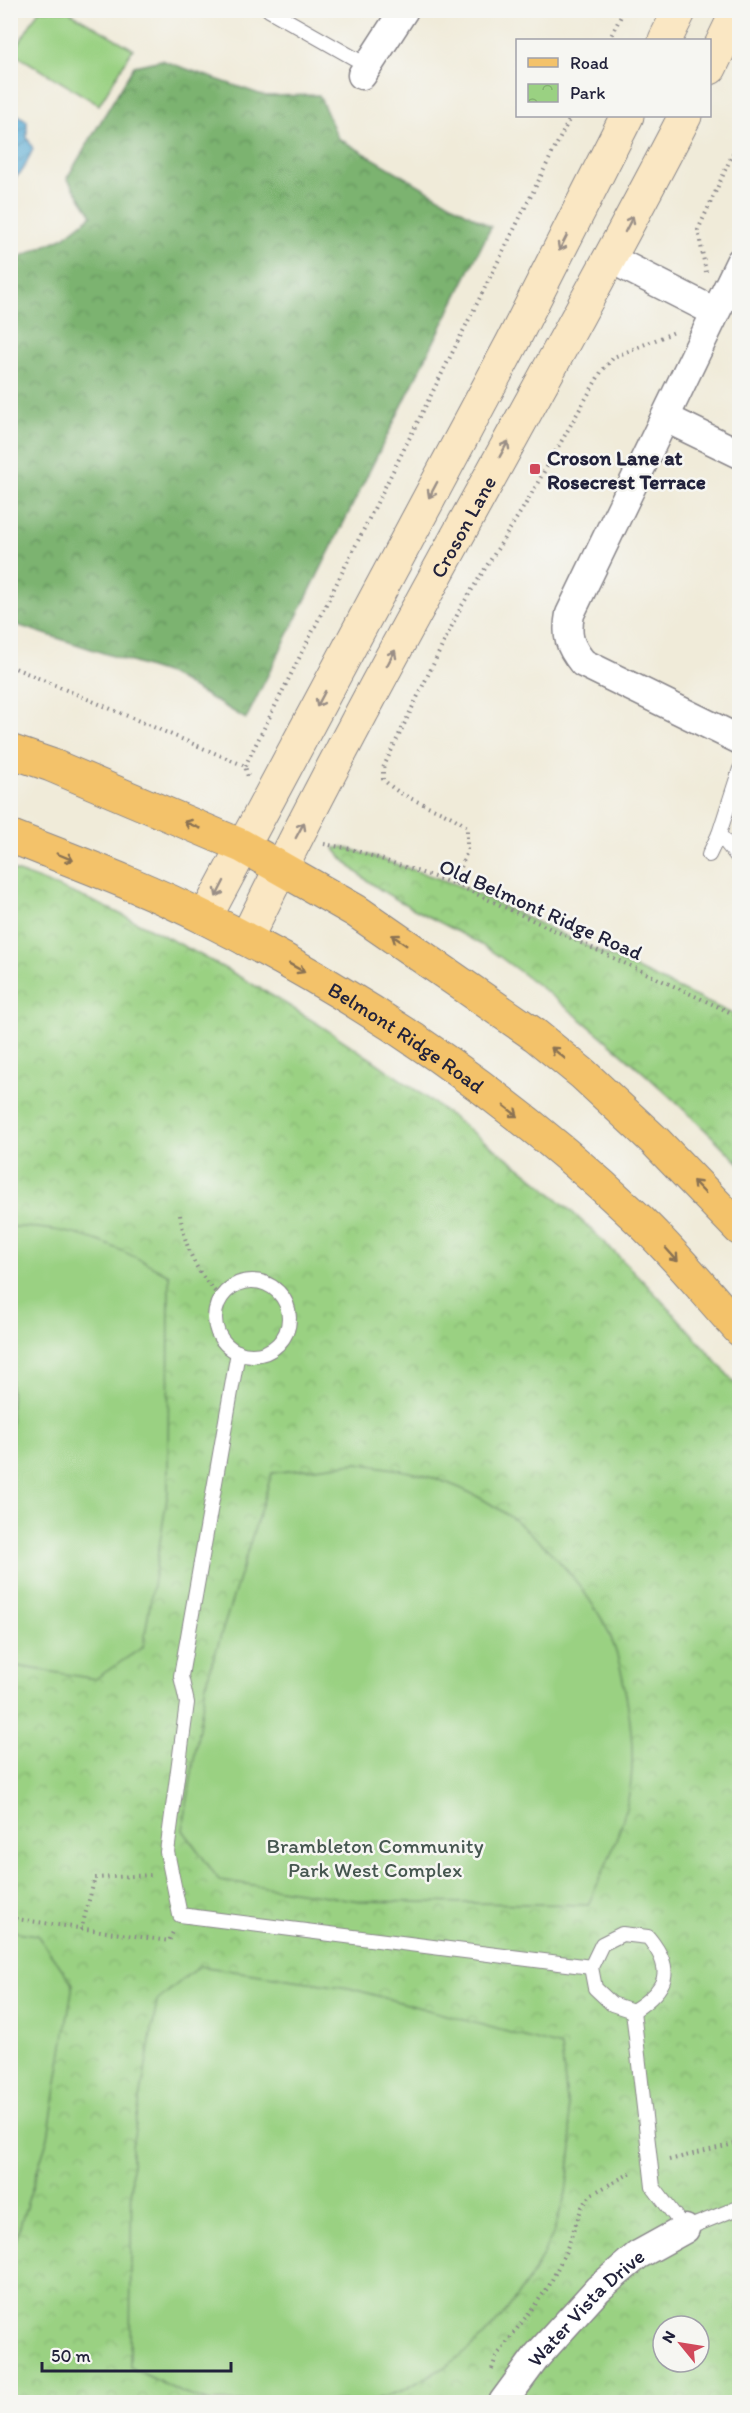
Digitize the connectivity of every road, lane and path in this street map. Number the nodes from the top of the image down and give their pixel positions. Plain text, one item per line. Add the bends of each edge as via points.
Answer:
1 (269, 10) edge
2 (404, 10) edge
3 (624, 10) edge
4 (680, 10) edge
5 (738, 10) edge
6 (610, 39) edge
7 (666, 39) edge
8 (711, 66) edge
9 (365, 70) joint
10 (570, 117) edge
11 (626, 117) edge
12 (684, 117) edge
13 (740, 138) edge
14 (611, 259) junction
15 (740, 262) edge
16 (705, 306) junction
17 (666, 418) junction
18 (740, 454) edge
19 (10, 666) edge
20 (740, 740) edge
21 (10, 751) edge
22 (245, 766) junction
23 (740, 769) edge
24 (262, 809) junction
25 (719, 834) junction
26 (10, 836) edge
27 (313, 837) junction
28 (242, 846) junction
29 (709, 855) dead end
30 (740, 860) edge
31 (281, 867) junction
32 (455, 884) junction
33 (205, 918) junction
34 (246, 939) junction
35 (740, 1017) edge
36 (180, 1215) dead end
37 (740, 1229) edge
38 (221, 1298) junction
39 (740, 1330) edge
40 (238, 1352) junction
41 (171, 1874) junction
42 (180, 1915) junction
43 (10, 1918) edge
44 (81, 1930) junction
45 (591, 1967) junction
46 (633, 2011) junction
47 (740, 2140) edge
48 (650, 2164) junction
49 (740, 2207) edge
50 (685, 2229) junction
51 (506, 2398) edge

1 - 9 lane
2 - 9 street
3 - 6 path
4 - 7 main road
5 - 8 main road
10 - 22 path
11 -> 24 main road, Croson Lane via 512,343
14 -> 12 main road, Croson Lane
13 - 16 path via 698,230 706,275
14 - 16 street
27 -> 14 main road, Croson Lane via 444,557
15 - 16 street
16 - 17 street
16 - 32 path via 683,328 614,357 601,372 461,607 382,768 382,779 392,789 467,827 467,851
17 - 18 street
17 - 20 street via 570,614 568,642 583,663
19 - 22 path
28 -> 21 main road
22 - 24 path via 254,805
23 - 25 lane
24 - 28 main road, Croson Lane
25 - 29 lane
25 - 30 lane
26 -> 33 main road, Belmont Ridge Road
27 - 31 main road, Croson Lane
27 - 32 path, Old Belmont Ridge Road
28 - 31 main road
28 -> 33 main road, Croson Lane
31 - 34 main road, Croson Lane
37 -> 31 main road via 655,1141 536,1035 356,911
32 - 35 path, Old Belmont Ridge Road
33 - 34 main road, Belmont Ridge Road
34 -> 39 main road, Belmont Ridge Road via 339,991 447,1061 541,1134 637,1217
36 - 38 path via 185,1245 196,1269
38 - 40 lane via 216,1310 217,1329 227,1346
38 - 40 lane via 240,1282 258,1281 275,1288 288,1309 287,1332 272,1350 250,1355
40 - 41 lane via 181,1676 187,1703 167,1852
41 - 42 lane
41 - 44 path via 95,1878
42 - 44 path via 169,1941
42 - 45 lane
43 - 44 path
45 - 46 lane via 595,1988 612,2004
45 - 46 lane via 602,1944 622,1934 648,1937 662,1953 665,1976 655,1997
46 - 48 lane
47 - 48 path
48 - 50 lane via 653,2187
48 - 51 path via 592,2194 582,2207 549,2286 496,2357 492,2371
49 - 50 lane
50 - 51 street, Water Vista Drive via 638,2255 598,2289 537,2356

